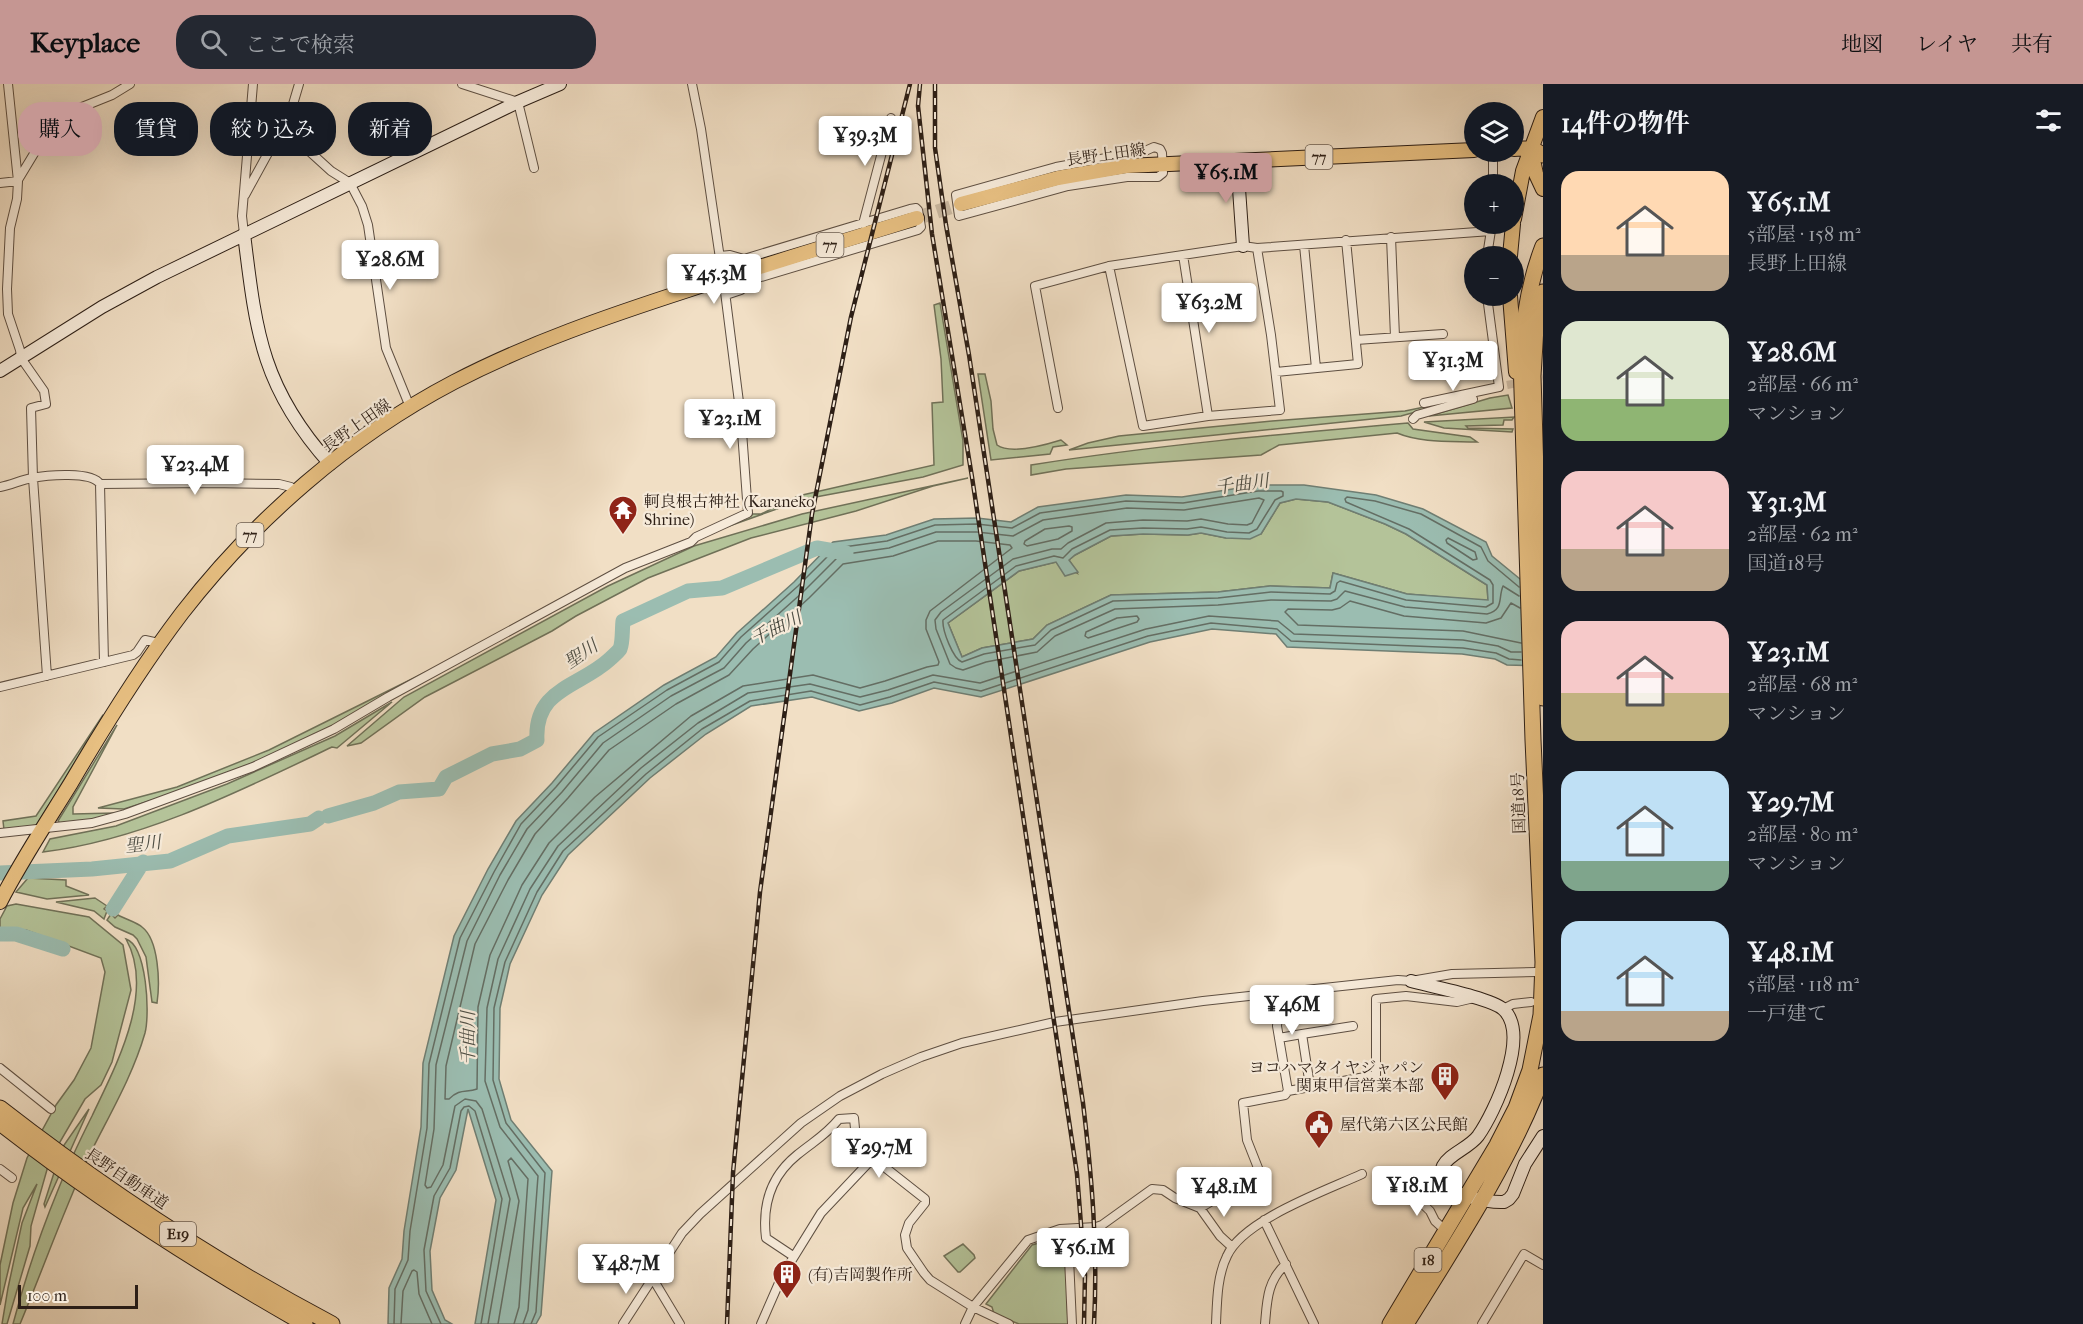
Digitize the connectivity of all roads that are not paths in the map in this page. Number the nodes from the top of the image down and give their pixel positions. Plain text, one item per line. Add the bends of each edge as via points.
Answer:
1 (8, 84) edge
2 (130, 84) edge
3 (253, 84) edge
4 (299, 84) edge
5 (462, 84) edge
6 (560, 84) edge
7 (692, 84) edge
8 (294, 102) edge
9 (518, 102) junction
10 (1543, 117) edge
11 (891, 118) dead end
12 (1524, 149) edge
13 (1464, 150) edge
14 (1539, 150) edge
15 (267, 156) edge
16 (314, 156) edge
17 (1237, 160) junction
18 (1163, 163) junction
19 (534, 168) dead end
20 (1524, 176) edge
21 (18, 181) junction
22 (0, 183) edge
23 (350, 183) junction
24 (1543, 189) edge
25 (243, 198) junction
26 (961, 204) tunnel mouth
27 (917, 218) tunnel mouth
28 (863, 224) junction
29 (1464, 230) edge
30 (244, 234) junction
31 (1391, 237) junction
32 (1346, 240) junction
33 (1304, 244) junction
34 (1243, 246) junction
35 (1543, 246) edge
36 (1257, 248) junction
37 (1183, 255) junction
38 (720, 256) junction
39 (1109, 266) junction
40 (725, 278) junction
41 (1543, 292) edge
42 (726, 295) junction
43 (1489, 306) edge
44 (1511, 306) edge
45 (1443, 334) dead end
46 (1395, 337) junction
47 (1356, 340) junction
48 (21, 358) junction
49 (1317, 368) junction
50 (0, 371) edge
51 (1276, 372) junction
52 (1543, 373) edge
53 (1503, 386) junction
54 (1424, 403) dead end
55 (1531, 406) edge
56 (410, 407) junction
57 (1058, 408) dead end
58 (1208, 416) junction
59 (1413, 419) dead end
60 (330, 464) junction
61 (33, 478) junction
62 (100, 484) junction
63 (0, 487) edge
64 (296, 492) junction
65 (160, 645) junction
66 (104, 662) junction
67 (46, 676) junction
68 (0, 687) edge
69 (1543, 698) edge
70 (0, 833) edge
71 (41, 833) junction
72 (4, 896) edge
73 (1539, 967) edge
74 (1411, 981) junction
75 (1304, 990) junction
76 (1475, 998) junction
77 (1531, 1002) dead end
78 (1503, 1009) junction
79 (1353, 1026) dead end
80 (1302, 1034) junction
81 (1279, 1038) junction
82 (0, 1068) edge
83 (1543, 1074) edge
84 (1310, 1086) junction
85 (1288, 1091) junction
86 (0, 1108) edge
87 (51, 1110) dead end
88 (0, 1123) edge
89 (1543, 1136) edge
90 (28, 1137) junction
91 (873, 1158) junction
92 (0, 1169) edge
93 (1362, 1174) dead end
94 (12, 1178) dead end
95 (1404, 1186) dead end
96 (1466, 1195) junction
97 (1482, 1198) junction
98 (1200, 1208) junction
99 (1264, 1220) junction
100 (1070, 1229) junction
101 (1446, 1231) junction
102 (1232, 1247) junction
103 (793, 1256) junction
104 (1286, 1264) junction
105 (1543, 1265) edge
106 (652, 1279) junction
107 (973, 1306) junction
108 (1400, 1321) edge
109 (306, 1324) edge
110 (332, 1324) edge
111 (623, 1324) edge
112 (680, 1324) edge
113 (761, 1324) edge
114 (965, 1324) edge
115 (1009, 1324) edge
116 (1072, 1324) edge
117 (1216, 1324) edge
118 (1265, 1324) edge
119 (1314, 1324) edge
120 (1384, 1324) edge
121 (1482, 1324) edge

1 - 21 street
2 - 21 street via 77,109 58,131 41,142
3 - 25 street
4 - 8 street
5 - 9 street
6 - 9 street
7 - 38 street
9 - 19 street
9 - 23 street
10 - 14 main road
11 - 28 street
12 - 14 main road
13 - 17 main road, 長野上田線 / 77
14 - 20 main road
14 - 24 main road via 1536,174
15 - 25 street
16 - 23 street
17 - 18 main road, 長野上田線 / 77
17 - 34 street
18 - 18 street via 1161,151 1154,147 1028,174 956,195 959,216 1068,186 1127,177 1158,177
18 - 26 main road, 長野上田線 / 77 via 1078,174
21 - 22 street
21 - 48 street via 10,228 7,289 8,314
23 - 30 street
23 - 56 street via 368,225 386,348
25 - 30 street
27 - 40 main road, 長野上田線 / 77
28 - 38 street via 744,259
28 - 42 street via 916,208 921,227 751,280 741,291
29 - 31 street
30 - 48 street via 102,307
30 - 60 street via 256,326 270,373 291,414
31 - 32 street
31 - 46 street
32 - 33 street
32 - 47 street
33 - 36 street
33 - 49 street
34 - 36 street
34 - 37 street
35 - 55 highway, 国道18号 / 18 via 1526,312 1521,359
36 - 51 street
37 - 39 street
37 - 58 street
38 - 40 street
39 - 57 street via 1035,286
39 - 58 street via 1143,426
40 - 42 street
40 - 56 main road, 長野上田線 / 77 via 559,334 478,370
41 - 55 highway, 国道18号 / 18 via 1534,344
42 - 71 street via 748,513 616,573 334,729 253,767 125,814
43 - 53 street
44 - 55 main road via 1514,360
45 - 46 street
46 - 47 street
47 - 49 street via 1358,364
48 - 50 street
48 - 61 street via 44,391 46,404 31,408
49 - 51 street
51 - 58 street via 1280,410
52 - 55 main road
53 - 54 street
53 - 59 street
55 - 69 highway, 国道18号 / 18
55 - 73 highway, 国道18号 / 18
56 - 60 main road, 長野上田線 / 77
60 - 64 main road, 長野上田線 / 77
61 - 62 street via 89,477
61 - 63 street
61 - 67 street
62 - 64 street via 279,484
62 - 66 street
64 - 65 main road, 長野上田線 / 77 via 220,568
65 - 66 street via 145,640 133,655
65 - 71 main road, 長野上田線 / 77
66 - 67 street
67 - 68 street
70 - 71 street
71 - 72 main road, 長野上田線 / 77
73 - 74 street
73 - 96 highway, 国道18号 / 18 via 1541,1015 1530,1070 1497,1145
74 - 75 street
74 - 76 street
75 - 81 street via 1299,996 1280,1001
75 - 106 street via 1055,1022 962,1043 882,1074 820,1108 753,1165 682,1233
76 - 78 street
76 - 84 street via 1456,1002 1406,996 1376,999 1376,1075
77 - 78 street
78 - 96 street via 1513,1038 1501,1092 1477,1137 1449,1159 1442,1170 1444,1184
79 - 80 street
80 - 81 street
80 - 84 street
81 - 85 street
82 - 87 street
83 - 97 highway, 18 via 1532,1104
84 - 85 street
85 - 98 street via 1285,1095 1243,1103 1247,1140 1260,1173
86 - 90 highway, 長野自動車道 / E19
88 - 90 highway, 長野自動車道 / E19
89 - 97 street via 1525,1164 1514,1194 1497,1202
90 - 109 highway, 長野自動車道 / E19 via 93,1191 227,1279
90 - 110 highway, 長野自動車道 / E19 via 195,1245
91 - 103 street via 822,1213
91 - 103 street via 856,1139 854,1118 839,1119 795,1156 773,1181 764,1219 766,1238
91 - 107 street via 925,1199 909,1223 905,1235 907,1248 930,1280
92 - 94 street
93 - 99 street
95 - 101 street
96 - 97 street
96 - 101 highway, 国道18号 / 18
97 - 108 highway, 18 via 1445,1259
98 - 100 street via 1163,1190 1152,1189 1102,1225
98 - 102 street
99 - 102 street
99 - 104 street
100 - 107 street via 1028,1240
100 - 116 street
101 - 108 highway, 国道18号 / 18
102 - 117 street via 1219,1286
103 - 113 street
104 - 118 street via 1271,1283
104 - 119 street
105 - 121 street via 1524,1254
106 - 111 street
106 - 112 street
107 - 114 street
107 - 115 street
108 - 120 highway via 1389,1316

